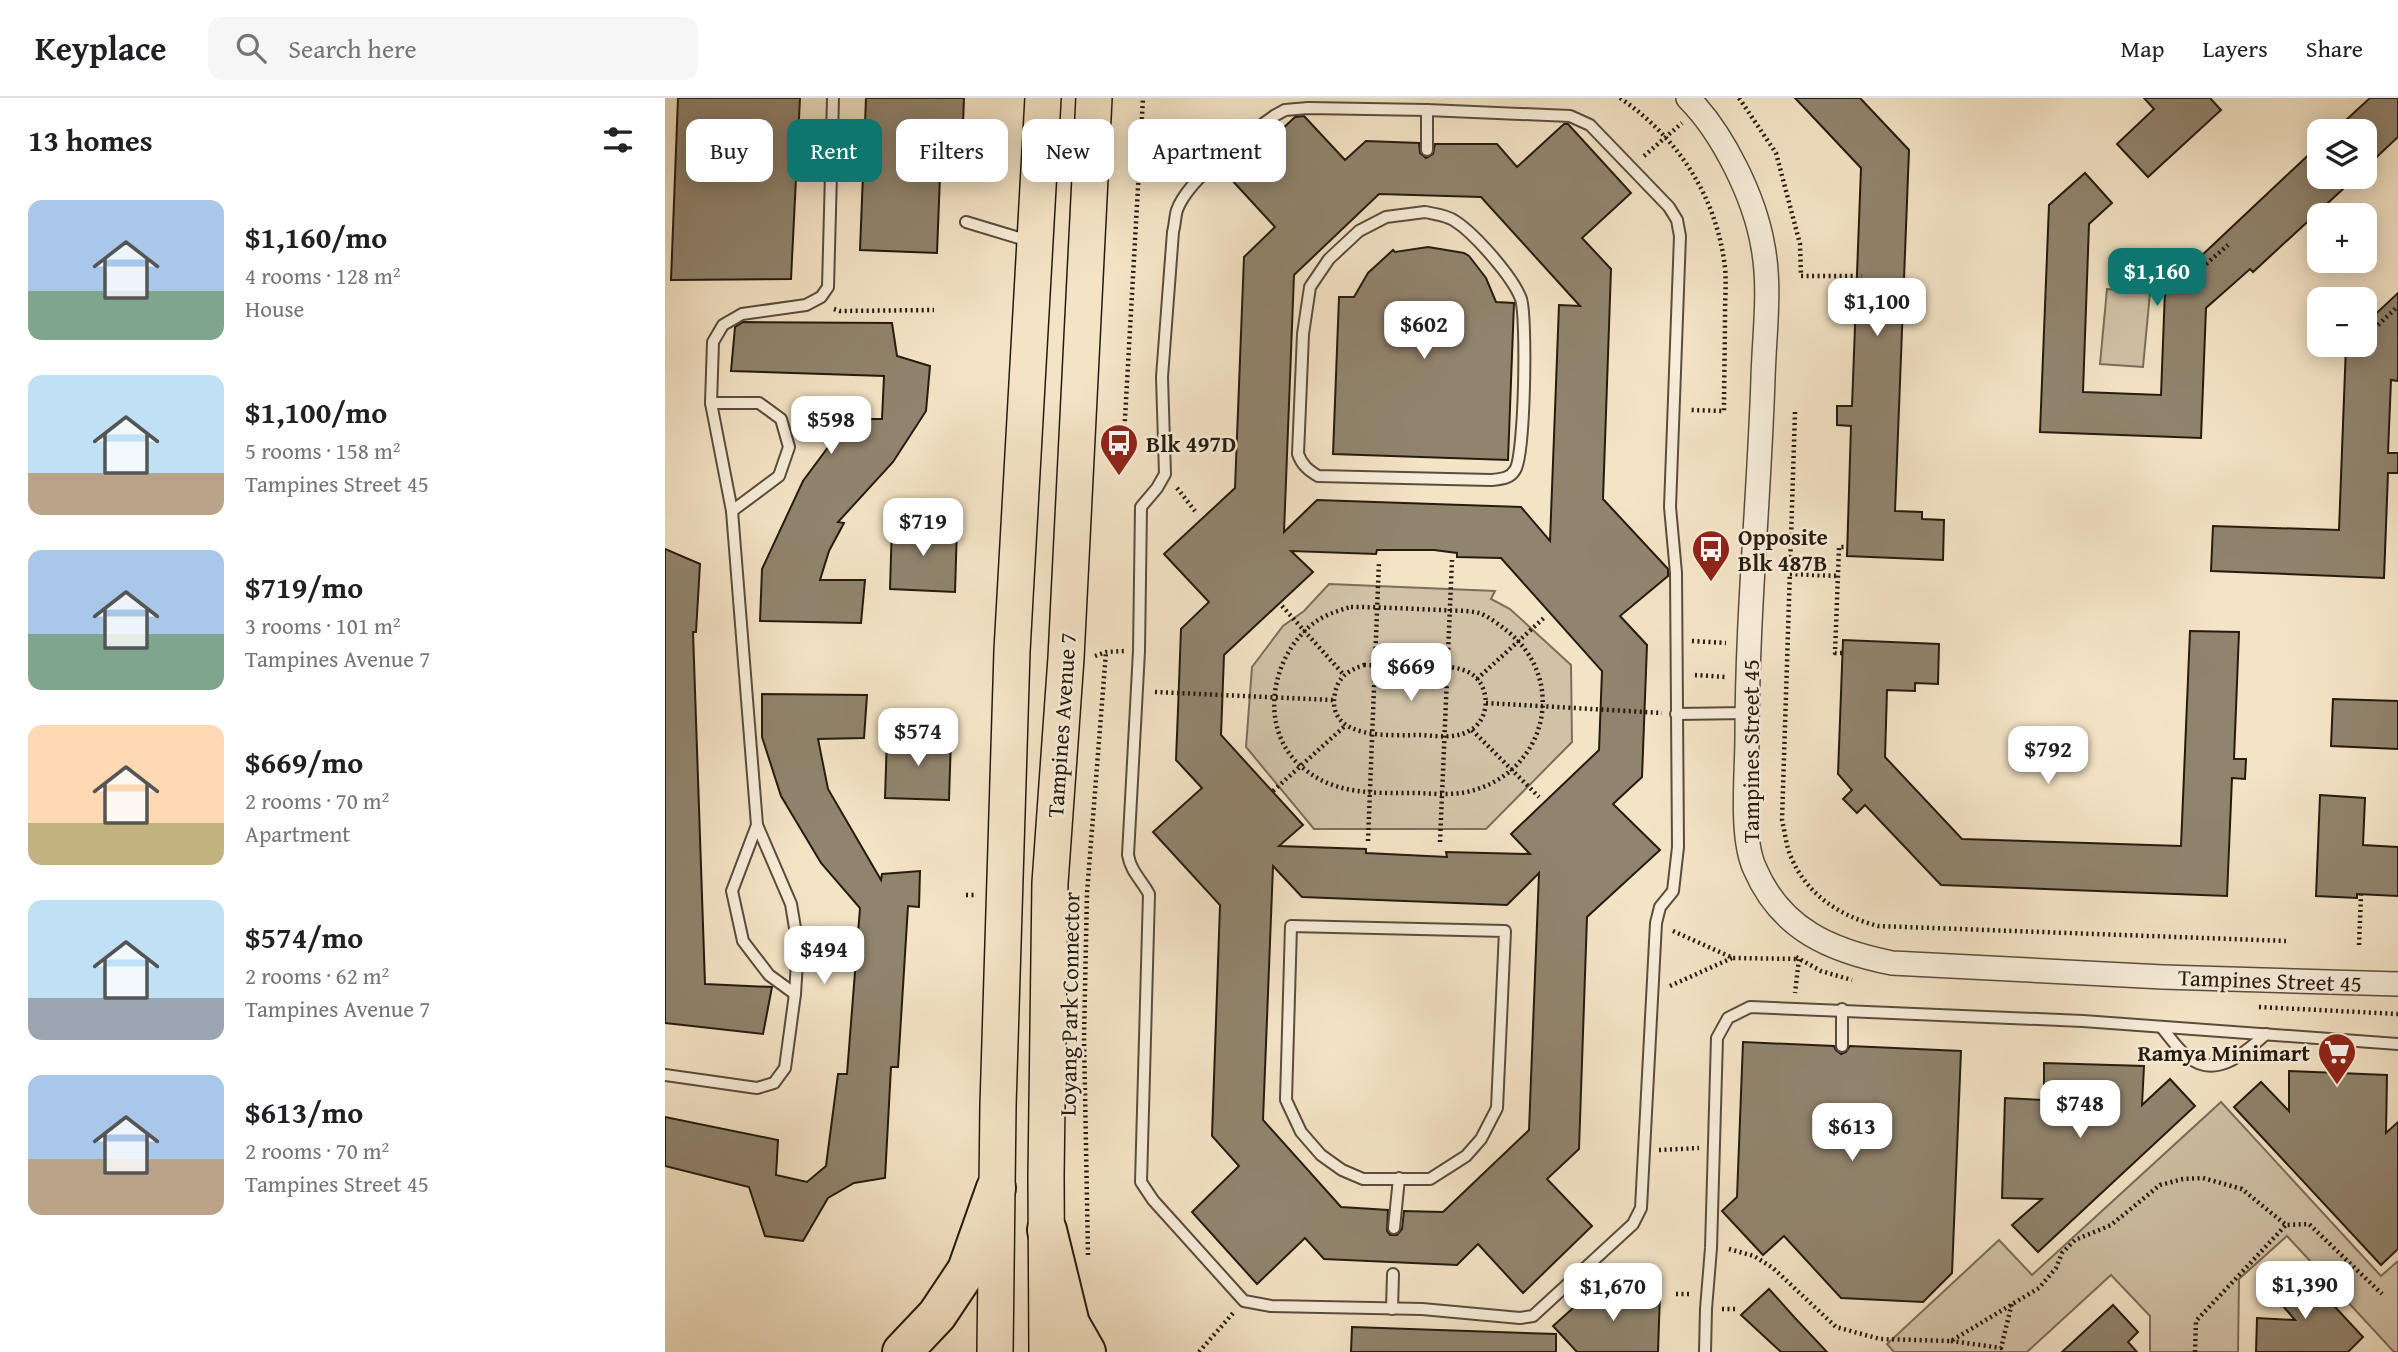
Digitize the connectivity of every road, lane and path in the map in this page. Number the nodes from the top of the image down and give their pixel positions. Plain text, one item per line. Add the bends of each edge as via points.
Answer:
1 (833, 98) edge
2 (1043, 98) edge
3 (1143, 98) edge
4 (1620, 98) edge
5 (1688, 98) edge
6 (1739, 98) edge
7 (1097, 109) edge
8 (1427, 110) junction
9 (1665, 136) junction
10 (1427, 150) dead end
11 (1632, 169) junction
12 (966, 222) dead end
13 (1035, 242) junction
14 (2228, 245) dead end
15 (2206, 264) dead end
16 (1862, 276) dead end
17 (821, 297) junction
18 (2396, 308) dead end
19 (934, 310) dead end
20 (2378, 325) dead end
21 (711, 403) junction
22 (1690, 410) dead end
23 (1795, 412) dead end
24 (1123, 454) dead end
25 (1165, 474) junction
26 (1491, 480) joint
27 (732, 510) junction
28 (1195, 511) dead end
29 (1847, 547) dead end
30 (1452, 560) dead end
31 (1379, 561) dead end
32 (1789, 574) junction
33 (1838, 576) junction
34 (1282, 607) dead end
35 (1378, 607) junction
36 (1449, 611) junction
37 (1546, 616) dead end
38 (1305, 631) junction
39 (1676, 640) junction
40 (1518, 641) junction
41 (1727, 643) dead end
42 (1139, 651) junction
43 (1106, 652) junction
44 (1842, 653) dead end
45 (1066, 658) junction
46 (1375, 666) junction
47 (1448, 667) junction
48 (1344, 675) junction
49 (1675, 675) junction
50 (1725, 677) dead end
51 (1477, 679) junction
52 (1136, 691) junction
53 (1275, 698) junction
54 (1333, 700) junction
55 (1486, 703) junction
56 (1542, 707) junction
57 (1747, 713) junction
58 (1677, 714) junction
59 (1346, 725) junction
60 (1472, 730) junction
61 (1373, 735) junction
62 (1444, 736) junction
63 (1300, 766) junction
64 (1513, 770) junction
65 (1273, 791) dead end
66 (1370, 793) junction
67 (1442, 794) junction
68 (1539, 797) dead end
69 (757, 825) junction
70 (1368, 841) dead end
71 (1440, 842) dead end
72 (2361, 895) dead end
73 (1656, 923) junction
74 (2286, 941) dead end
75 (2359, 945) dead end
76 (1733, 958) junction
77 (2398, 984) edge
78 (1654, 993) junction
79 (796, 994) junction
80 (1794, 1008) junction
81 (1842, 1009) junction
82 (2162, 1028) junction
83 (2266, 1034) junction
84 (2398, 1044) edge
85 (1843, 1046) dead end
86 (665, 1075) edge
87 (1695, 1148) dead end
88 (1644, 1150) junction
89 (1399, 1178) junction
90 (996, 1188) junction
91 (2286, 1225) junction
92 (1394, 1228) dead end
93 (1047, 1230) junction
94 (1711, 1248) junction
95 (1088, 1260) dead end
96 (1393, 1274) dead end
97 (1676, 1294) dead end
98 (1688, 1294) dead end
99 (2382, 1294) dead end
100 (1244, 1301) junction
101 (2012, 1302) junction
102 (1392, 1309) junction
103 (1951, 1341) junction
104 (2003, 1350) edge
105 (902, 1352) edge
106 (995, 1352) edge
107 (1047, 1352) edge
108 (1086, 1352) edge
109 (1199, 1352) edge
110 (1705, 1352) edge
111 (2195, 1352) edge

1 - 17 lane via 828,288
2 - 13 main road, Tampines Avenue 7
3 - 24 path
4 - 9 path
5 - 57 street, Tampines Street 45 via 1736,167 1764,251 1762,413
6 - 16 path via 1776,153 1800,244 1801,276
7 - 45 main road, Tampines Avenue 7
8 - 10 lane
8 - 11 lane via 1570,116 1590,125
8 - 25 lane via 1285,110 1260,126 1187,193 1177,210 1174,232 1162,377
9 - 11 path
9 - 22 path via 1700,183 1717,225 1725,262 1724,411
11 - 39 lane via 1669,207 1680,236 1670,507
12 - 13 lane
13 - 90 main road, Tampines Avenue 7 via 1012,651
14 - 15 path
17 - 19 path via 827,306 840,311
17 - 21 lane via 806,305 742,314 723,325 713,342
18 - 20 path
21 - 27 lane
21 - 27 lane via 759,403 781,419 789,447 779,476
23 - 32 path
25 - 28 path
25 - 42 lane via 1141,507
26 - 26 lane via 1507,478 1520,456 1522,301 1483,245 1453,219 1425,212 1386,217 1359,231 1329,259 1310,287 1299,401 1300,461 1318,476
27 - 69 lane
29 - 33 path via 1839,547
30 - 36 path
31 - 35 path
32 - 33 path
32 - 74 path via 1782,820 1790,856 1820,898 1840,912 1878,926
33 - 44 path via 1835,653
34 - 38 path
35 - 36 path
35 - 38 path via 1332,612
35 - 46 path
36 - 40 path via 1479,613
36 - 47 path
37 - 40 path
38 - 48 path
38 - 53 path via 1282,660
39 - 41 path
39 - 49 lane
40 - 51 path
40 - 56 path via 1534,664
42 - 43 path
42 - 52 lane
43 - 45 path
43 - 95 path, Loyang Park Connector via 1087,893
45 - 93 main road, Tampines Avenue 7 via 1050,883
46 - 47 path
46 - 48 path via 1364,665
46 - 61 path
47 - 51 path
47 - 62 path
48 - 54 path
49 - 50 path
49 - 58 lane
51 - 55 path via 1486,692
52 - 53 path
52 - 100 lane via 1128,855 1131,869 1149,894 1141,1182
53 - 54 path
53 - 63 path via 1279,734
54 - 59 path
55 - 56 path
55 - 60 path
56 - 58 path
56 - 64 path via 1533,747
57 - 58 lane
57 - 77 street, Tampines Street 45 via 1747,839 1754,868 1769,896 1790,918 1812,936 1855,956 1892,963 2044,972
58 - 73 lane via 1676,869 1673,891 1660,907
59 - 61 path
59 - 63 path
60 - 62 path
60 - 64 path
61 - 62 path
61 - 66 path
62 - 67 path
63 - 65 path
63 - 66 path via 1323,783
64 - 67 path via 1486,787
64 - 68 path
66 - 67 path
66 - 70 path
67 - 71 path
69 - 79 lane via 791,904 798,946
69 - 79 lane via 732,891 743,941 769,975
72 - 75 path
73 - 76 path
73 - 78 lane
76 - 78 path
76 - 80 path via 1799,959
78 - 88 lane
79 - 86 lane via 785,1068 774,1083 757,1088
80 - 81 lane
80 - 94 lane via 1750,1007 1728,1018 1717,1038
81 - 82 lane
81 - 85 lane
82 - 83 lane
82 - 83 lane via 2189,1058 2217,1065 2229,1063
83 - 84 lane
87 - 88 path
88 - 102 lane via 1641,1208 1633,1224 1533,1316
89 - 89 lane via 1363,1179 1342,1171 1301,1132 1286,1100 1291,926 1505,931 1497,1108 1466,1156 1430,1179
89 - 92 lane
90 - 105 highway via 967,1269 937,1315
90 - 106 main road, Tampines Avenue 7
91 - 99 path via 2309,1224
91 - 101 path via 2242,1189 2203,1178 2159,1185 2111,1224 2075,1240 2039,1288
91 - 111 path via 2196,1321
93 - 107 main road, Tampines Avenue 7
93 - 108 highway via 1070,1324
94 - 103 path via 1735,1250 1773,1268 1836,1327 1880,1339
94 - 110 lane
96 - 102 lane
97 - 98 path
100 - 102 lane via 1271,1306
100 - 109 path
101 - 103 path
101 - 104 path
103 - 104 path

